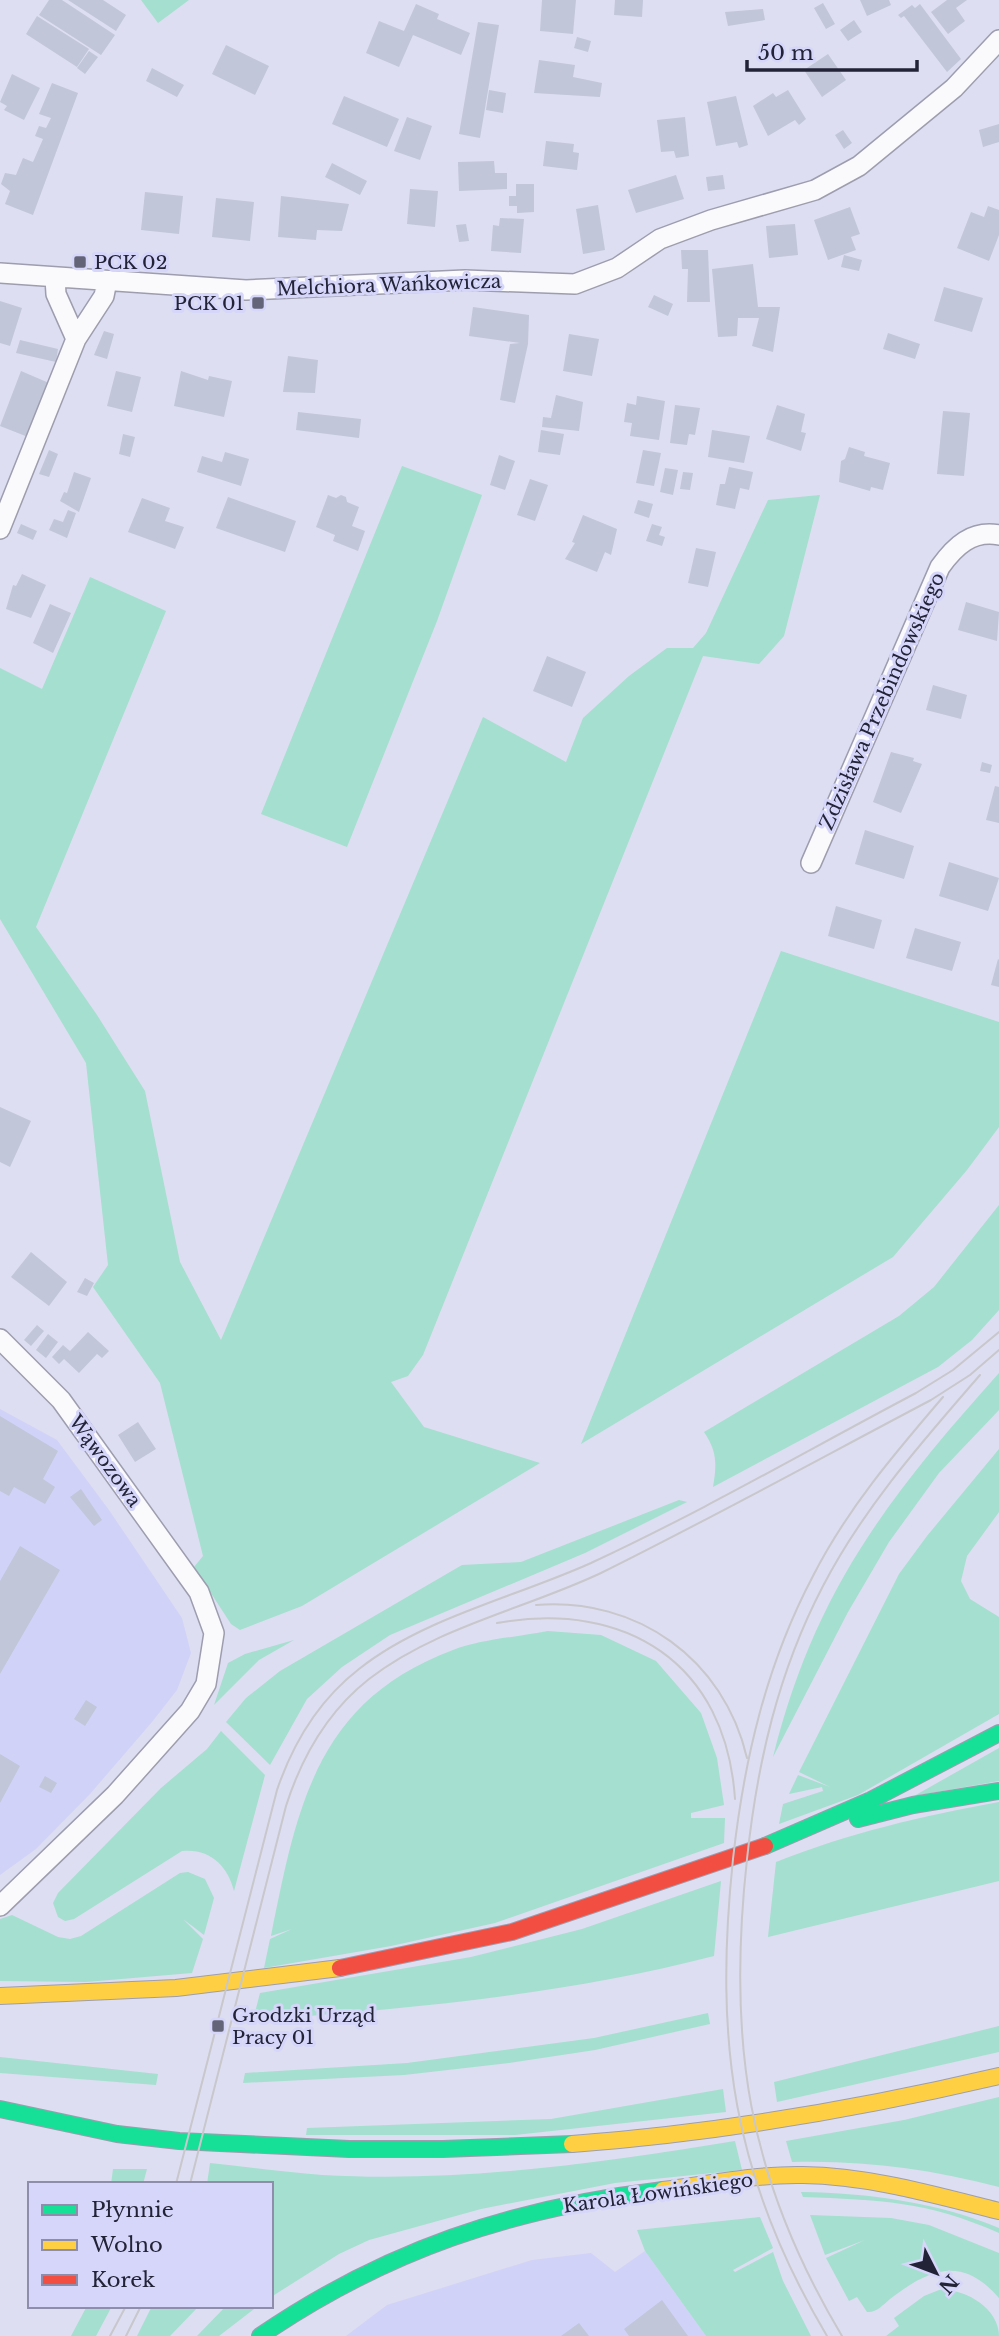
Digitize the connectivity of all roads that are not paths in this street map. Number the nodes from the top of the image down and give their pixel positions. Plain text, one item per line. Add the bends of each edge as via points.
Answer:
1 (999, 40) edge
2 (0, 273) edge
3 (54, 278) junction
4 (107, 281) junction
5 (76, 339) junction
6 (0, 529) edge
7 (999, 535) edge
8 (811, 863) dead end
9 (0, 1339) edge
10 (999, 1733) edge
11 (999, 1791) edge
12 (790, 1836) junction
13 (0, 1906) edge
14 (0, 1996) edge
15 (999, 2076) edge
16 (0, 2109) edge
17 (999, 2211) edge
18 (260, 2336) edge

1 - 4 street, Melchiora Wańkowicza via 954,88 859,166 815,190 660,239 617,268 575,284 465,280 246,290
2 - 3 street, Melchiora Wańkowicza
3 - 4 street, Melchiora Wańkowicza
3 - 5 street via 56,294
4 - 5 street via 104,296
5 - 6 street
7 - 8 street, Zdzisława Przebindowskiego via 982,534 966,540 940,567
9 - 13 street, Wąwozowa via 61,1400 199,1592 215,1633 200,1697 115,1795
10 - 12 main road via 928,1773
11 - 12 main road via 913,1805
12 - 14 main road via 517,1931 432,1951 294,1975 167,1989
15 - 16 main road via 824,2114 516,2148 310,2148 134,2137
17 - 18 main road, Karola Łowińskiego via 901,2187 804,2175 600,2196 526,2213 425,2245 321,2294

